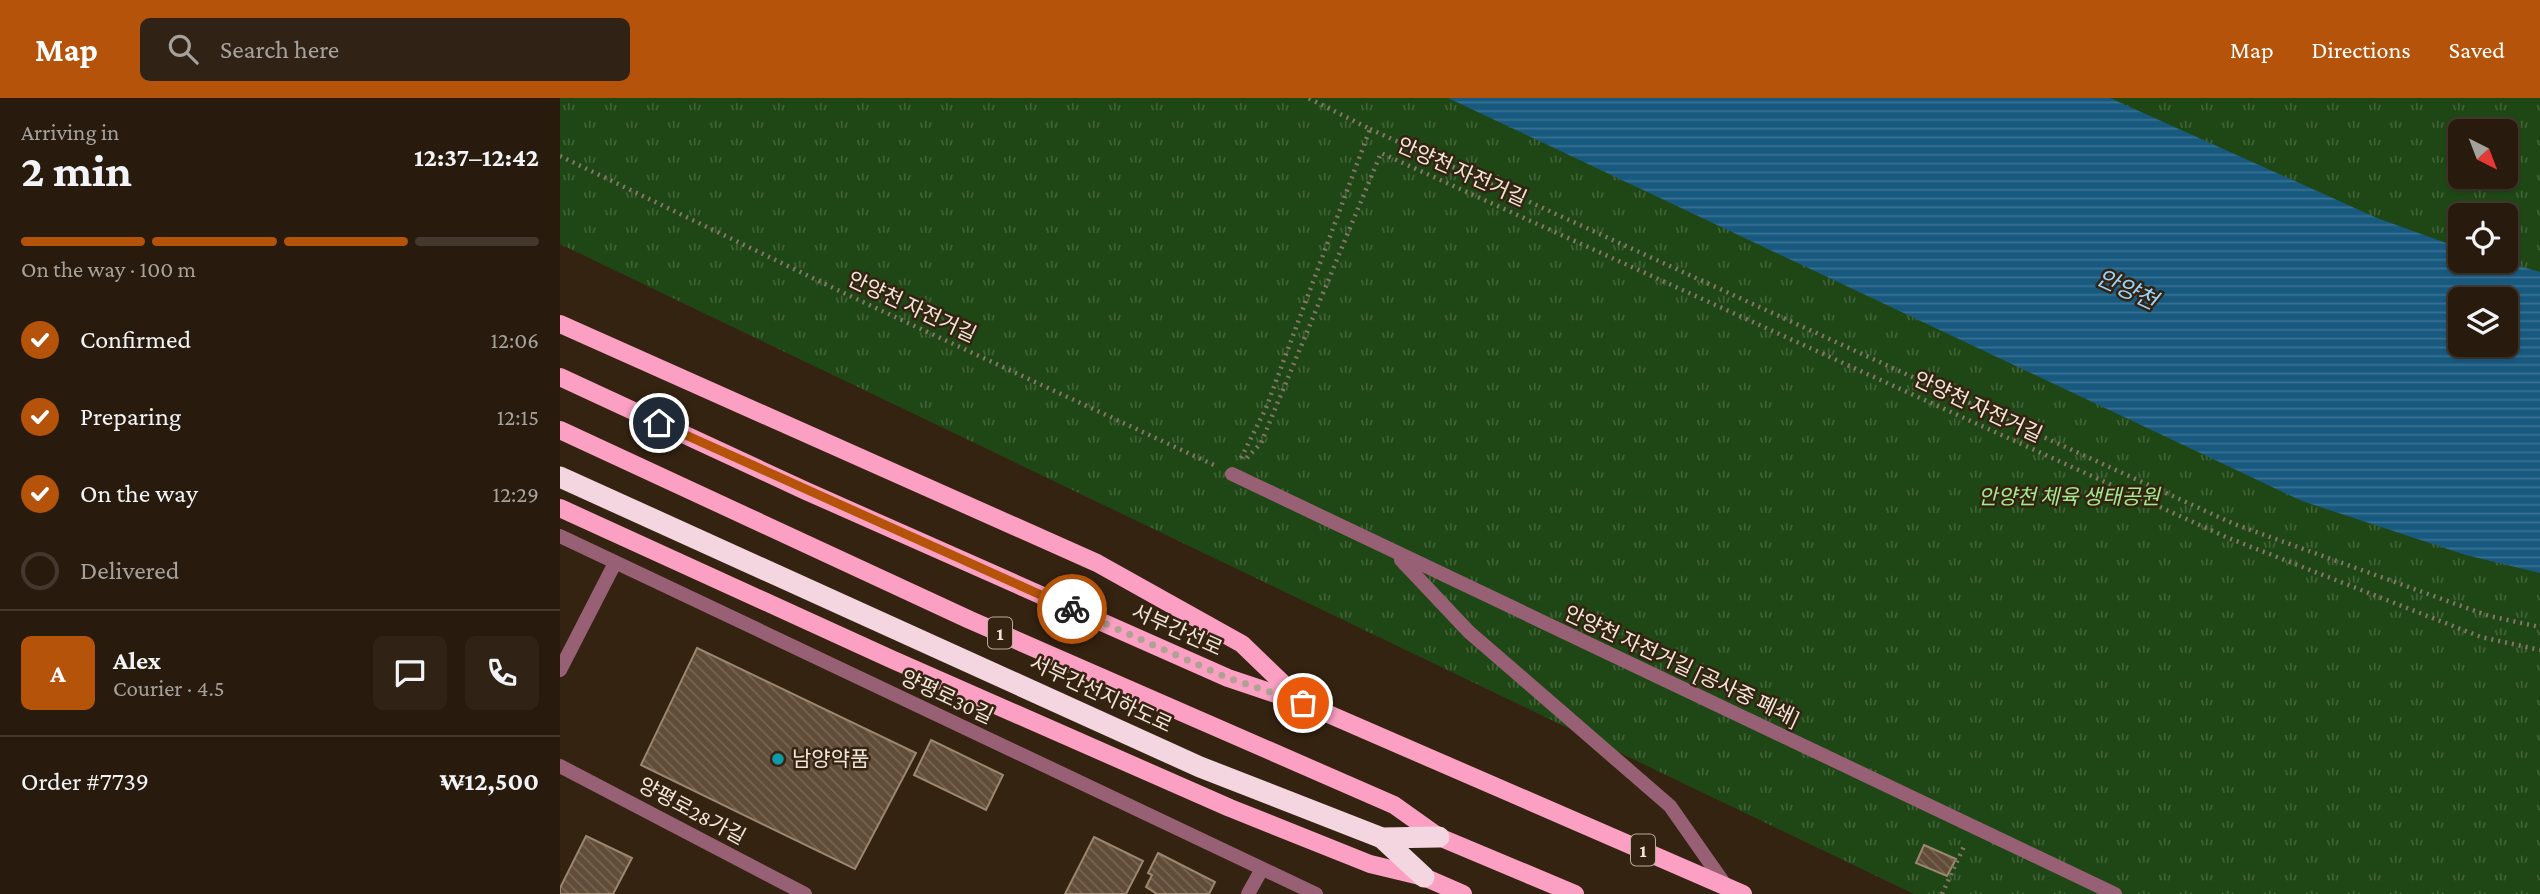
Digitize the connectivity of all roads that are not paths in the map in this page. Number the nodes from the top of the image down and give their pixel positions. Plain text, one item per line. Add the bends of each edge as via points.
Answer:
1 (560, 324) edge
2 (560, 377) edge
3 (560, 430) edge
4 (1232, 474) road end
5 (560, 477) edge
6 (560, 508) edge
7 (560, 536) edge
8 (1395, 554) junction
9 (615, 563) junction
10 (560, 670) edge
11 (1303, 703) junction
12 (560, 766) edge
13 (1439, 837) junction
14 (1382, 838) junction
15 (1262, 869) junction
16 (1424, 877) junction
17 (1726, 886) junction
18 (805, 894) edge
19 (1248, 894) edge
20 (1316, 894) edge
21 (1463, 894) edge
22 (1576, 894) edge
23 (1742, 894) edge
24 (2115, 894) edge

1 - 11 main road via 1097,563 1242,644
2 - 11 main road, 서부간선로 / 1 via 1190,661
3 - 13 main road, 1 via 970,620 1394,805
4 - 8 street, 안양천 자전거길 [공사중 폐쇄]
5 - 14 highway, 서부간선지하도로 via 1200,767
6 - 16 main road via 1230,808 1370,864
7 - 9 street, 양평로30길
8 - 17 street via 1469,632 1670,806
8 - 24 street, 안양천 자전거길 [공사중 폐쇄]
9 - 10 street
9 - 15 street, 양평로30길
11 - 17 main road, 서부간선로 / 1
12 - 18 street, 양평로28가길
13 - 14 highway, 서부간선지하도로
13 - 22 main road, 1
14 - 16 highway
15 - 19 street
15 - 20 street, 양평로30길
16 - 21 main road
17 - 23 main road, 서부간선로 / 1

